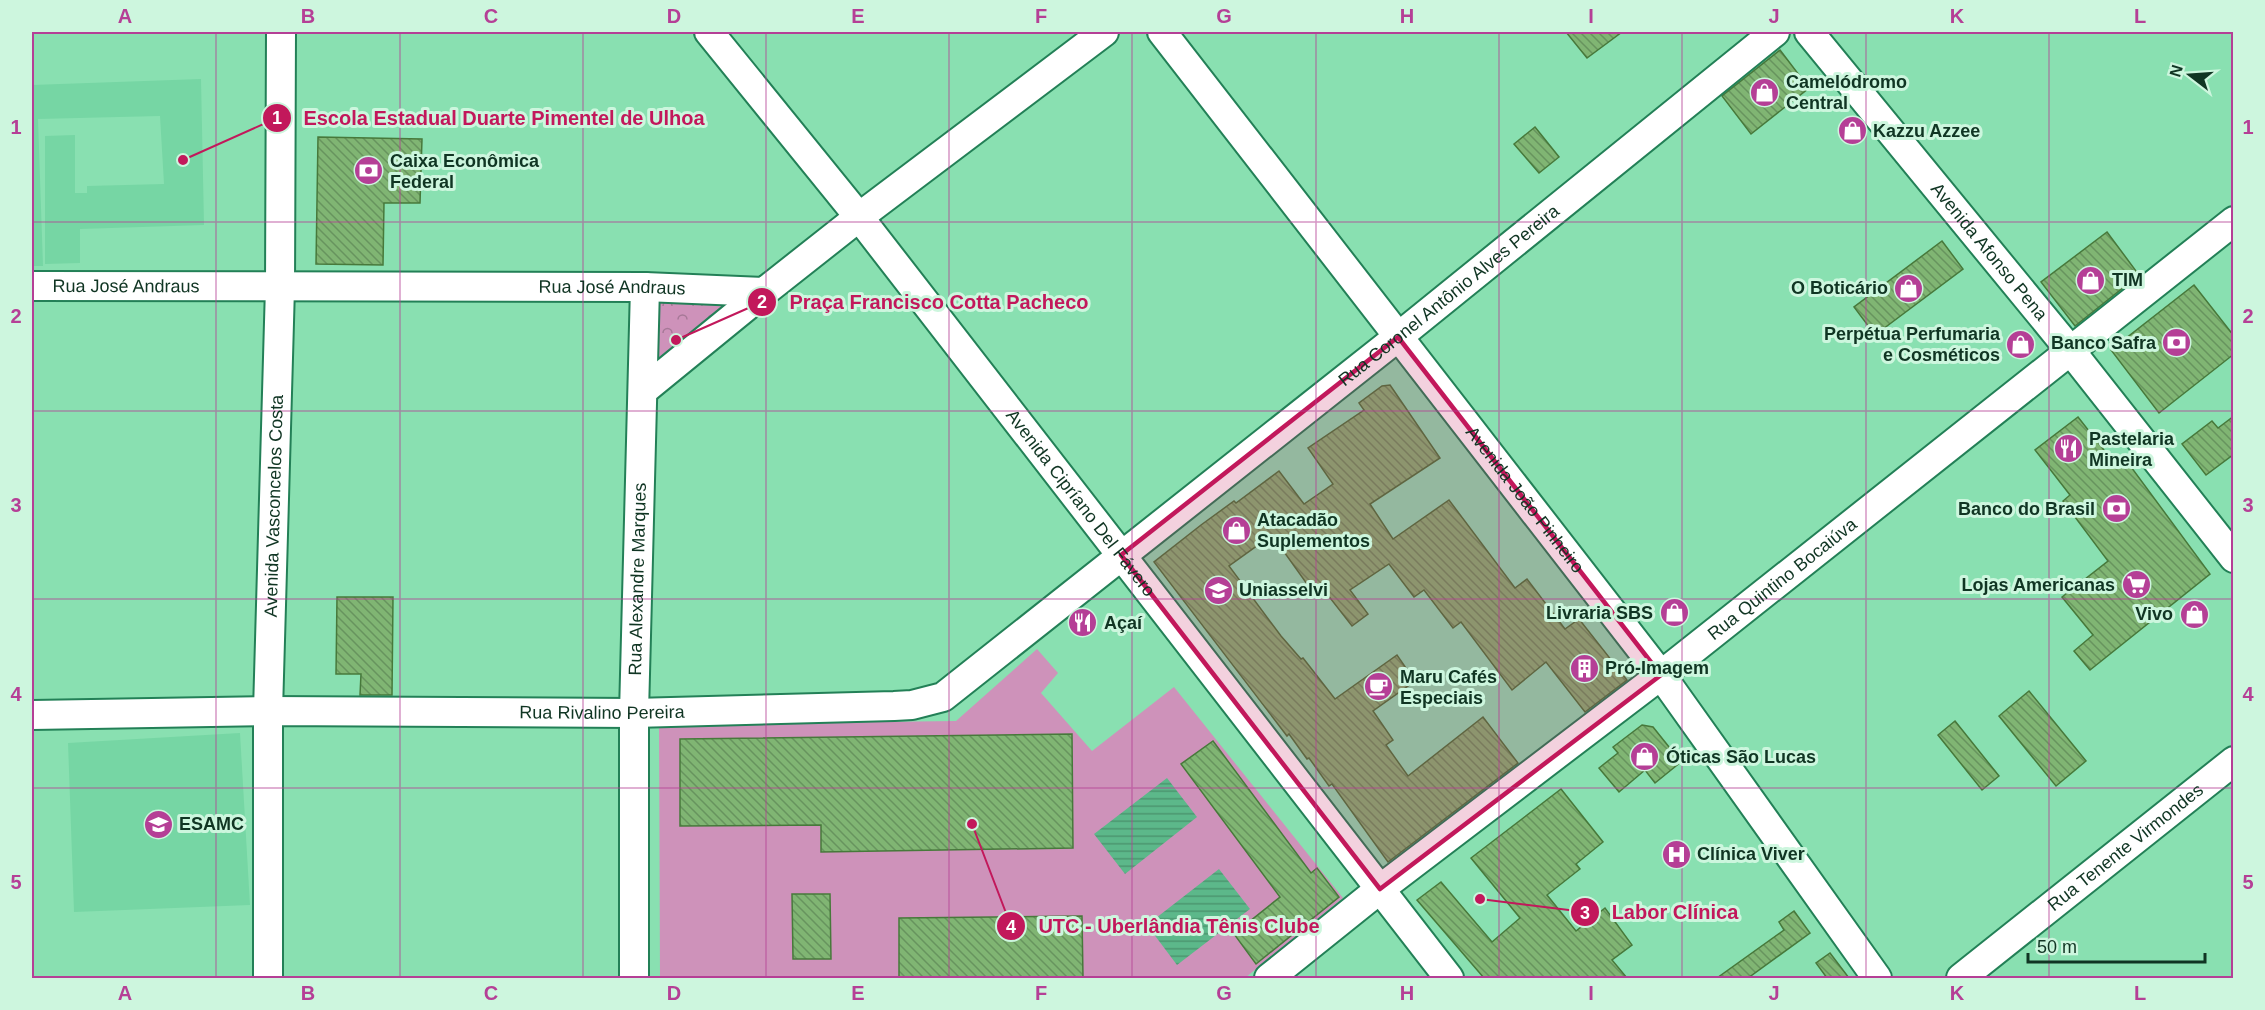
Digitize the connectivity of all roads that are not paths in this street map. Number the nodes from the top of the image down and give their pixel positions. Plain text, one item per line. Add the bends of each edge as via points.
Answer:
1 (281, 32) edge
2 (709, 32) edge
3 (1104, 32) edge
4 (1162, 32) edge
5 (1775, 32) edge
6 (1809, 32) edge
7 (859, 217) junction
8 (2234, 221) edge
9 (32, 285) edge
10 (280, 287) junction
11 (645, 287) junction
12 (764, 292) junction
13 (1398, 337) junction
14 (2070, 350) junction
15 (644, 390) junction
16 (1121, 555) junction
17 (2234, 558) edge
18 (1661, 675) junction
19 (268, 711) junction
20 (634, 713) junction
21 (32, 715) edge
22 (2234, 762) edge
23 (1380, 889) junction
24 (268, 978) edge
25 (634, 978) edge
26 (1269, 978) edge
27 (1449, 978) edge
28 (1877, 978) edge
29 (1961, 978) edge

1 - 10 street, Avenida Vasconcelos Costa
2 - 7 street, Avenida Cipríano Del Fávero
3 - 7 street
4 - 13 street, Avenida João Pinheiro
5 - 13 street, Rua Coronel Antônio Alves Pereira
6 - 14 street, Avenida Afonso Pena
7 - 12 street
7 - 16 street, Avenida Cipríano Del Fávero
8 - 14 street, Rua Quintino Bocaiúva
9 - 10 street, Rua José Andraus
10 - 11 street, Rua José Andraus
10 - 19 street, Avenida Vasconcelos Costa
11 - 12 street, Rua José Andraus
11 - 15 street, Rua Alexandre Marques
12 - 15 street
13 - 16 street, Rua Coronel Antônio Alves Pereira
13 - 18 street, Avenida João Pinheiro
14 - 17 street, Avenida Afonso Pena
14 - 18 street, Rua Quintino Bocaiúva
15 - 20 street, Rua Alexandre Marques
16 - 20 street, Rua Rivalino Pereira via 957,688 928,702
16 - 23 street, Avenida Cipríano Del Fávero
18 - 23 street, Rua Quintino Bocaiúva
18 - 28 street, Avenida João Pinheiro
19 - 20 street, Rua Rivalino Pereira
19 - 21 street, Rua Rivalino Pereira
19 - 24 street, Avenida Vasconcelos Costa
20 - 25 street, Rua Alexandre Marques
22 - 29 street, Rua Tenente Virmondes
23 - 26 street, Rua Quintino Bocaiúva
23 - 27 street, Avenida Cipríano Del Fávero

